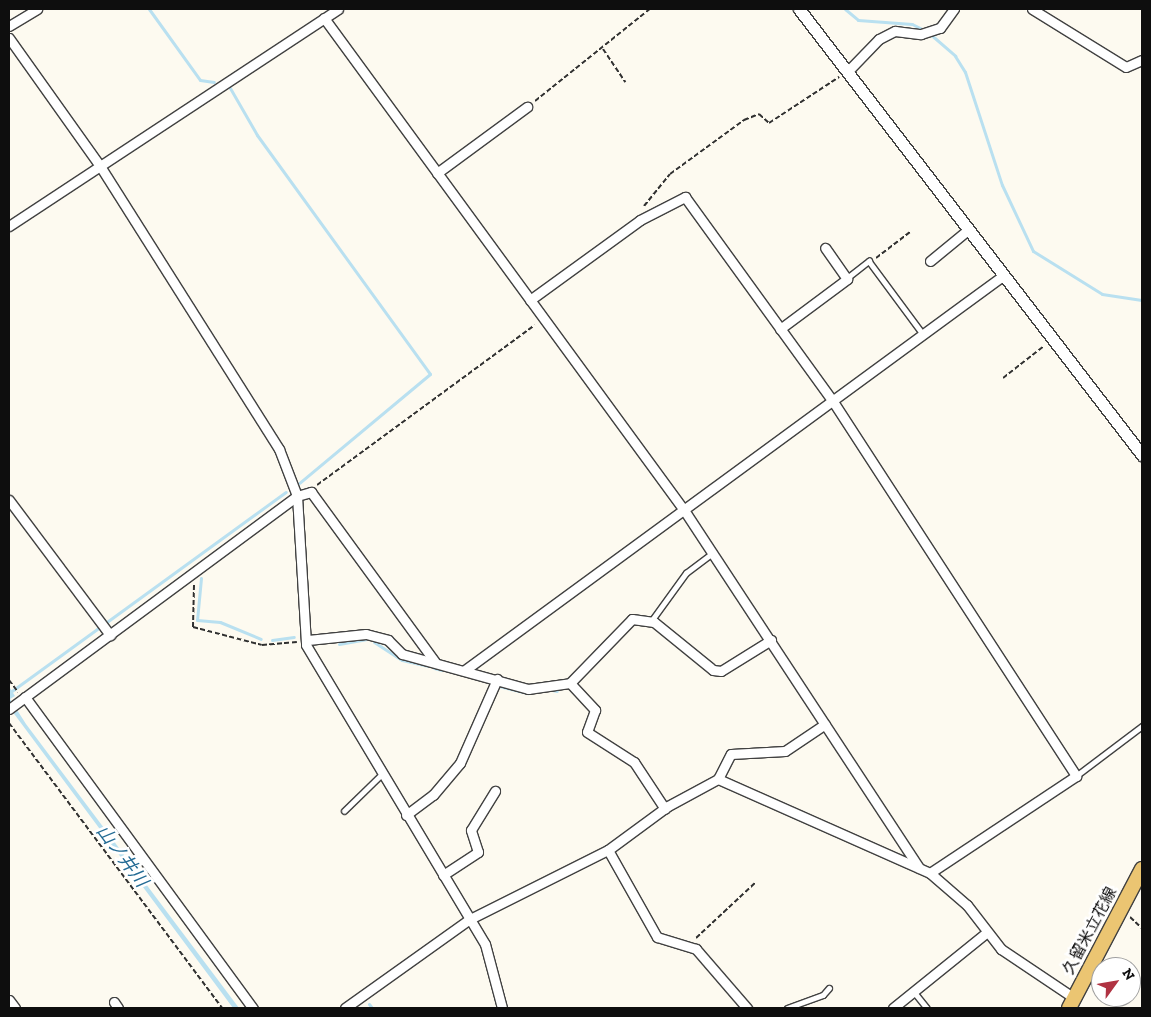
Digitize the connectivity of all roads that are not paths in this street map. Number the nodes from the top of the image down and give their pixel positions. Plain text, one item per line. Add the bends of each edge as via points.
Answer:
1 (37, 9) edge
2 (338, 9) edge
3 (799, 9) edge
4 (954, 9) edge
5 (1032, 9) edge
6 (324, 18) junction
7 (9, 26) edge
8 (9, 38) edge
9 (1142, 60) edge
10 (847, 72) junction
11 (527, 107) road end
12 (100, 166) junction
13 (437, 173) junction
14 (9, 226) edge
15 (969, 229) junction
16 (826, 248) dead end
17 (930, 261) dead end
18 (1004, 275) junction
19 (847, 278) junction
20 (530, 300) junction
21 (780, 329) junction
22 (924, 335) junction
23 (834, 403) junction
24 (1142, 455) edge
25 (297, 496) junction
26 (9, 500) edge
27 (684, 510) junction
28 (713, 552) junction
29 (651, 621) junction
30 (110, 635) junction
31 (308, 640) junction
32 (771, 640) junction
33 (435, 662) junction
34 (465, 670) junction
35 (497, 679) junction
36 (570, 683) junction
37 (24, 698) junction
38 (9, 710) edge
39 (825, 724) junction
40 (1142, 726) edge
41 (382, 774) junction
42 (1076, 776) junction
43 (718, 780) junction
44 (494, 791) dead end
45 (665, 809) junction
46 (344, 811) dead end
47 (406, 815) junction
48 (608, 850) junction
49 (919, 868) junction
50 (1142, 869) edge
51 (930, 872) junction
52 (443, 875) junction
53 (470, 920) junction
54 (986, 933) junction
55 (829, 988) dead end
56 (915, 993) junction
57 (9, 1000) edge
58 (1072, 1004) edge
59 (15, 1008) edge
60 (253, 1008) edge
61 (345, 1008) edge
62 (502, 1008) edge
63 (747, 1008) edge
64 (787, 1008) edge
65 (893, 1008) edge
66 (927, 1008) edge

1 - 7 street
2 - 6 street
3 - 10 street
4 - 10 street via 940,28 921,34 895,31 879,39
5 - 9 street via 1126,67
6 - 12 street
6 - 13 street
8 - 12 street
10 - 15 street
11 - 13 street
12 - 14 street
12 - 25 street via 280,449
13 - 20 street
15 - 17 street
15 - 18 street
16 - 19 street
18 - 22 street
18 - 24 street
19 - 21 street
19 - 22 lane via 870,262
20 - 21 street via 634,224 685,197
20 - 27 street
21 - 23 street
22 - 23 street
23 - 27 street
23 - 42 street
25 - 30 street
25 - 31 street via 301,602
25 - 33 street via 311,492
26 - 30 street
27 - 28 street
27 - 34 street
28 - 29 lane via 686,573
28 - 32 street
29 - 32 street via 713,670 721,671
29 - 36 street via 632,619 625,624
30 - 37 street
31 - 33 street via 366,634 388,640 402,654
31 - 41 street via 310,653
32 - 39 street
33 - 34 street
34 - 35 street
35 - 36 street via 528,689
35 - 47 street via 460,763 433,795
36 - 45 street via 595,710 587,732 634,762
37 - 38 street
37 - 60 street
39 - 43 street via 785,751 731,754
39 - 49 street
40 - 42 lane
41 - 46 lane
41 - 47 street
42 - 51 street
43 - 45 street
43 - 49 street
44 - 52 street via 471,830 478,852
45 - 48 street
47 - 52 street
48 - 53 street
48 - 63 street via 657,936 690,948 707,960
49 - 51 street
50 - 58 main road, 久留米立花線
51 - 54 street via 967,905
52 - 53 street
53 - 61 street
53 - 62 street via 485,944
54 - 56 street
54 - 58 street
55 - 64 lane via 823,995
56 - 65 street
56 - 66 lane
57 - 59 street

